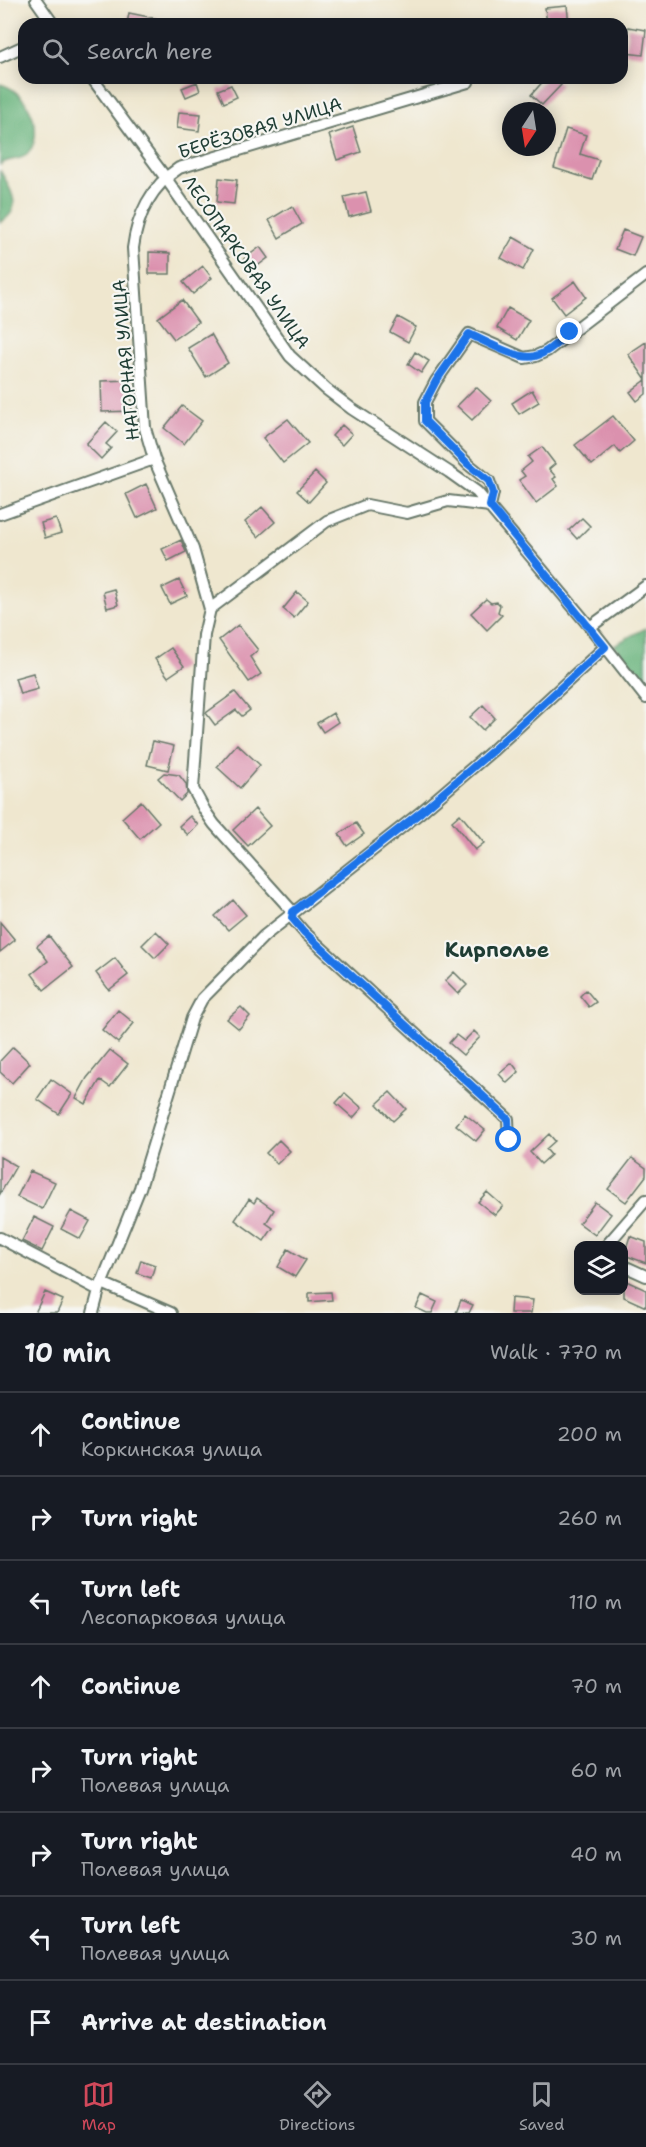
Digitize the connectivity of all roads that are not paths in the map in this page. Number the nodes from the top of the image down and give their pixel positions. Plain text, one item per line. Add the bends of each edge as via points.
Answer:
1 (36, 0) edge
2 (49, 18) edge
3 (18, 49) edge
4 (0, 57) edge
5 (96, 84) edge
6 (461, 84) edge
7 (165, 177) junction
8 (646, 275) edge
9 (154, 459) junction
10 (490, 506) junction
11 (0, 514) edge
12 (646, 586) edge
13 (210, 609) junction
14 (590, 627) junction
15 (605, 647) junction
16 (646, 698) edge
17 (293, 912) junction
18 (509, 1140) dead end
19 (646, 1200) edge
20 (0, 1238) edge
21 (610, 1241) edge
22 (628, 1268) edge
23 (646, 1276) edge
24 (101, 1286) junction
25 (93, 1313) edge
26 (171, 1313) edge

1 - 2 street
3 - 4 street
5 - 7 street, ЛЕСОПАРКОВАЯ УЛИЦА
6 - 7 street, БЕРЁЗОВАЯ УЛИЦА via 180,168
7 - 9 street, НАГОРНАЯ УЛИЦА via 141,213 133,248 145,429
7 - 10 street, ЛЕСОПАРКОВАЯ УЛИЦА via 290,356 351,409 449,472
8 - 10 street via 536,356 524,358 469,334 436,381 425,402 425,421 489,481 493,493
9 - 11 street
9 - 13 street, НАГОРНАЯ УЛИЦА via 193,549
10 - 13 street via 448,501 407,513 367,505 327,521
10 - 14 street, ЛЕСОПАРКОВАЯ УЛИЦА
12 - 14 street
13 - 17 street via 204,635 193,789 214,824
14 - 15 street, ЛЕСОПАРКОВАЯ УЛИЦА
15 - 16 street, ЛЕСОПАРКОВАЯ УЛИЦА
15 - 17 street via 421,812
17 - 18 street via 292,918 304,932 508,1119
17 - 24 street via 202,999 192,1018 140,1188
19 - 21 street
20 - 24 street
22 - 23 street
24 - 25 street
24 - 26 street

